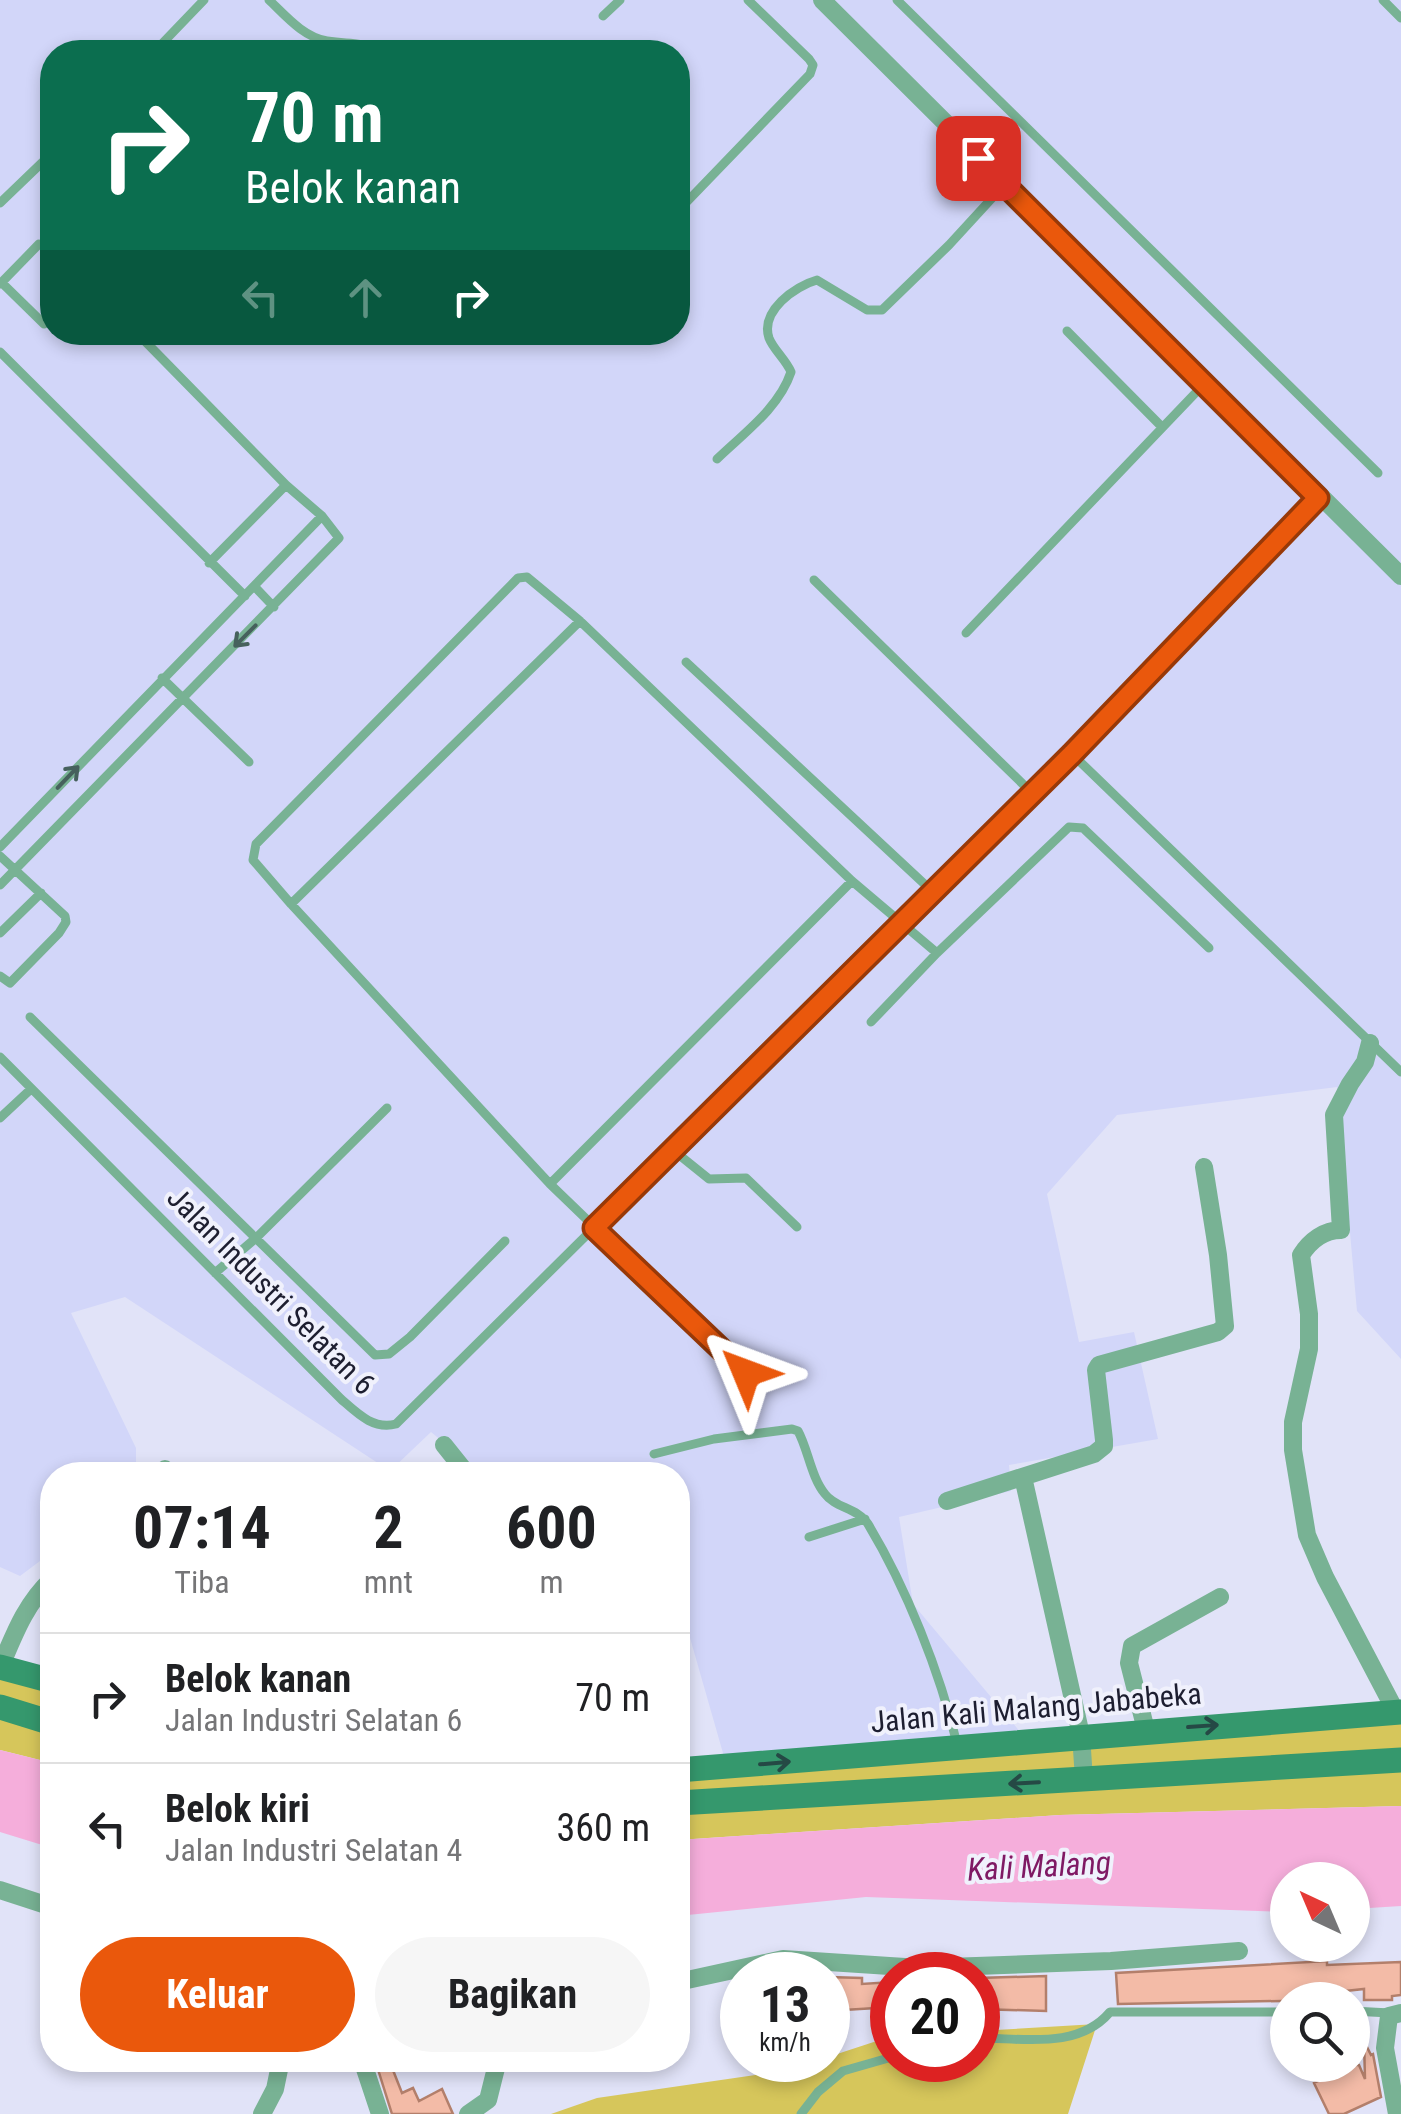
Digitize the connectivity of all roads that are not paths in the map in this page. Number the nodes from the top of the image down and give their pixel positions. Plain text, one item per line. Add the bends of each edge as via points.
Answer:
1 (204, 0) edge
2 (269, 0) edge
3 (620, 0) edge
4 (748, 0) edge
5 (822, 0) edge
6 (897, 0) edge
7 (1383, 0) edge
8 (282, 4) edge
9 (603, 16) dead end
10 (1401, 18) edge
11 (166, 40) edge
12 (322, 40) edge
13 (40, 165) edge
14 (1005, 184) junction
15 (690, 199) edge
16 (0, 203) edge
17 (40, 244) edge
18 (1, 283) edge
19 (40, 320) edge
20 (1067, 331) dead end
21 (149, 345) edge
22 (0, 352) edge
23 (1205, 383) junction
24 (1162, 426) junction
25 (717, 459) dead end
26 (1378, 473) dead end
27 (286, 484) junction
28 (1318, 498) junction
29 (322, 516) junction
30 (209, 562) junction
31 (1401, 576) edge
32 (814, 580) dead end
33 (254, 586) junction
34 (245, 596) junction
35 (274, 607) junction
36 (580, 621) junction
37 (966, 633) dead end
38 (686, 662) dead end
39 (162, 678) junction
40 (183, 698) junction
41 (1072, 754) junction
42 (249, 762) dead end
43 (1032, 792) junction
44 (0, 847) edge
45 (0, 856) edge
46 (15, 869) junction
47 (852, 881) junction
48 (0, 885) edge
49 (933, 892) junction
50 (41, 893) junction
51 (291, 904) junction
52 (903, 922) junction
53 (0, 933) edge
54 (1209, 948) dead end
55 (937, 953) junction
56 (0, 976) edge
57 (30, 1018) dead end
58 (871, 1022) dead end
59 (1370, 1043) junction
60 (0, 1057) edge
61 (1401, 1072) edge
62 (32, 1088) junction
63 (387, 1108) dead end
64 (0, 1118) edge
65 (673, 1150) junction
66 (1204, 1167) dead end
67 (550, 1184) junction
68 (797, 1227) dead end
69 (594, 1228) junction
70 (256, 1238) junction
71 (505, 1241) dead end
72 (215, 1273) junction
73 (746, 1373) dead end
74 (444, 1445) dead end
75 (654, 1454) dead end
76 (458, 1462) edge
77 (1024, 1477) junction
78 (947, 1501) dead end
79 (865, 1519) junction
80 (809, 1537) dead end
81 (40, 1591) edge
82 (1220, 1597) dead end
83 (0, 1667) edge
84 (40, 1678) edge
85 (0, 1708) edge
86 (1398, 1712) edge
87 (40, 1720) edge
88 (1146, 1730) junction
89 (1081, 1735) junction
90 (958, 1745) junction
91 (1401, 1760) edge
92 (690, 1769) edge
93 (1084, 1779) junction
94 (690, 1802) edge
95 (0, 1890) edge
96 (40, 1903) edge
97 (1239, 1951) dead end
98 (870, 1967) edge
99 (1000, 1967) edge
100 (690, 1979) edge
101 (1270, 2012) edge
102 (1370, 2012) edge
103 (1397, 2013) edge
104 (1000, 2038) edge
105 (870, 2063) edge
106 (279, 2072) edge
107 (366, 2072) edge
108 (496, 2072) edge
109 (262, 2114) edge
110 (380, 2114) edge
111 (468, 2114) edge
112 (800, 2114) edge
113 (1397, 2114) edge

1 - 11 lane
2 - 8 lane
3 - 9 lane
4 - 15 lane via 813,66
5 - 14 street
6 - 26 lane
7 - 10 lane
8 - 12 lane via 305,32
13 - 16 lane
14 - 23 street
14 - 25 lane via 882,310 868,310 817,280 794,289 768,326 791,372 788,382
17 - 18 lane
18 - 19 lane
20 - 24 lane
21 - 27 lane
22 - 30 lane
23 - 24 lane
23 - 28 street
24 - 37 lane
27 - 29 lane
27 - 30 lane
28 - 31 street
28 - 41 lane, Jalan Industri Selatan 6
29 - 33 lane
29 - 35 lane via 339,538
30 - 34 lane
32 - 43 lane
33 - 34 lane
33 - 35 lane
34 - 39 lane
35 -> 40 lane
36 - 47 lane
36 - 51 lane
36 - 51 lane via 527,577 518,578 256,844 253,860
38 - 49 lane
39 - 40 lane
44 -> 39 lane
40 - 42 lane
40 - 46 lane
41 - 43 lane, Jalan Industri Selatan 6
41 - 59 lane
43 - 49 lane, Jalan Industri Selatan 6
45 - 46 lane
46 - 48 lane
46 - 50 lane
47 - 52 lane
47 - 67 lane
49 - 52 lane, Jalan Industri Selatan 6
50 - 53 lane
50 - 56 lane via 65,916 65,927 10,983
51 - 67 lane
52 - 55 lane
52 - 65 lane, Jalan Industri Selatan 6
54 - 55 lane via 1077,826
55 - 58 lane
57 - 70 lane
59 - 61 lane
59 - 86 street via 1334,1116 1341,1230 1311,1241 1301,1255 1309,1349 1292,1450 1307,1535
60 - 62 lane, Jalan Industri Selatan 6
62 - 64 lane
62 - 72 lane, Jalan Industri Selatan 6
63 - 70 lane
65 - 68 lane via 709,1179 746,1178
65 - 69 lane, Jalan Industri Selatan 6
66 - 77 street via 1225,1326 1102,1363 1096,1370 1104,1446
67 - 69 lane
69 - 72 lane, Jalan Industri Selatan 6 via 405,1418 388,1426 341,1399
69 - 73 lane
70 - 71 lane via 379,1356 410,1337
70 - 72 lane
74 - 76 street
75 - 79 lane via 795,1429 824,1494
77 - 78 street
77 - 89 street
79 - 80 lane
79 - 90 lane via 930,1658
81 - 83 street
82 - 88 street via 1132,1646 1129,1663
83 - 84 main road
85 - 87 main road
88 -> 86 main road, Jalan Kali Malang Jababeka
88 - 89 main road, Jalan Kali Malang Jababeka
89 - 90 main road, Jalan Kali Malang Jababeka
89 - 93 street
92 -> 90 main road, Jalan Kali Malang Jababeka
91 - 93 main road
93 -> 94 main road
95 - 96 street
97 - 99 street
98 - 100 street via 783,1959
101 - 104 lane via 1110,2012 1073,2037
102 - 103 lane
103 - 113 street via 1388,2020 1385,2040
105 - 112 lane via 843,2071
106 - 109 street
107 - 110 street
108 - 111 street via 488,2100

